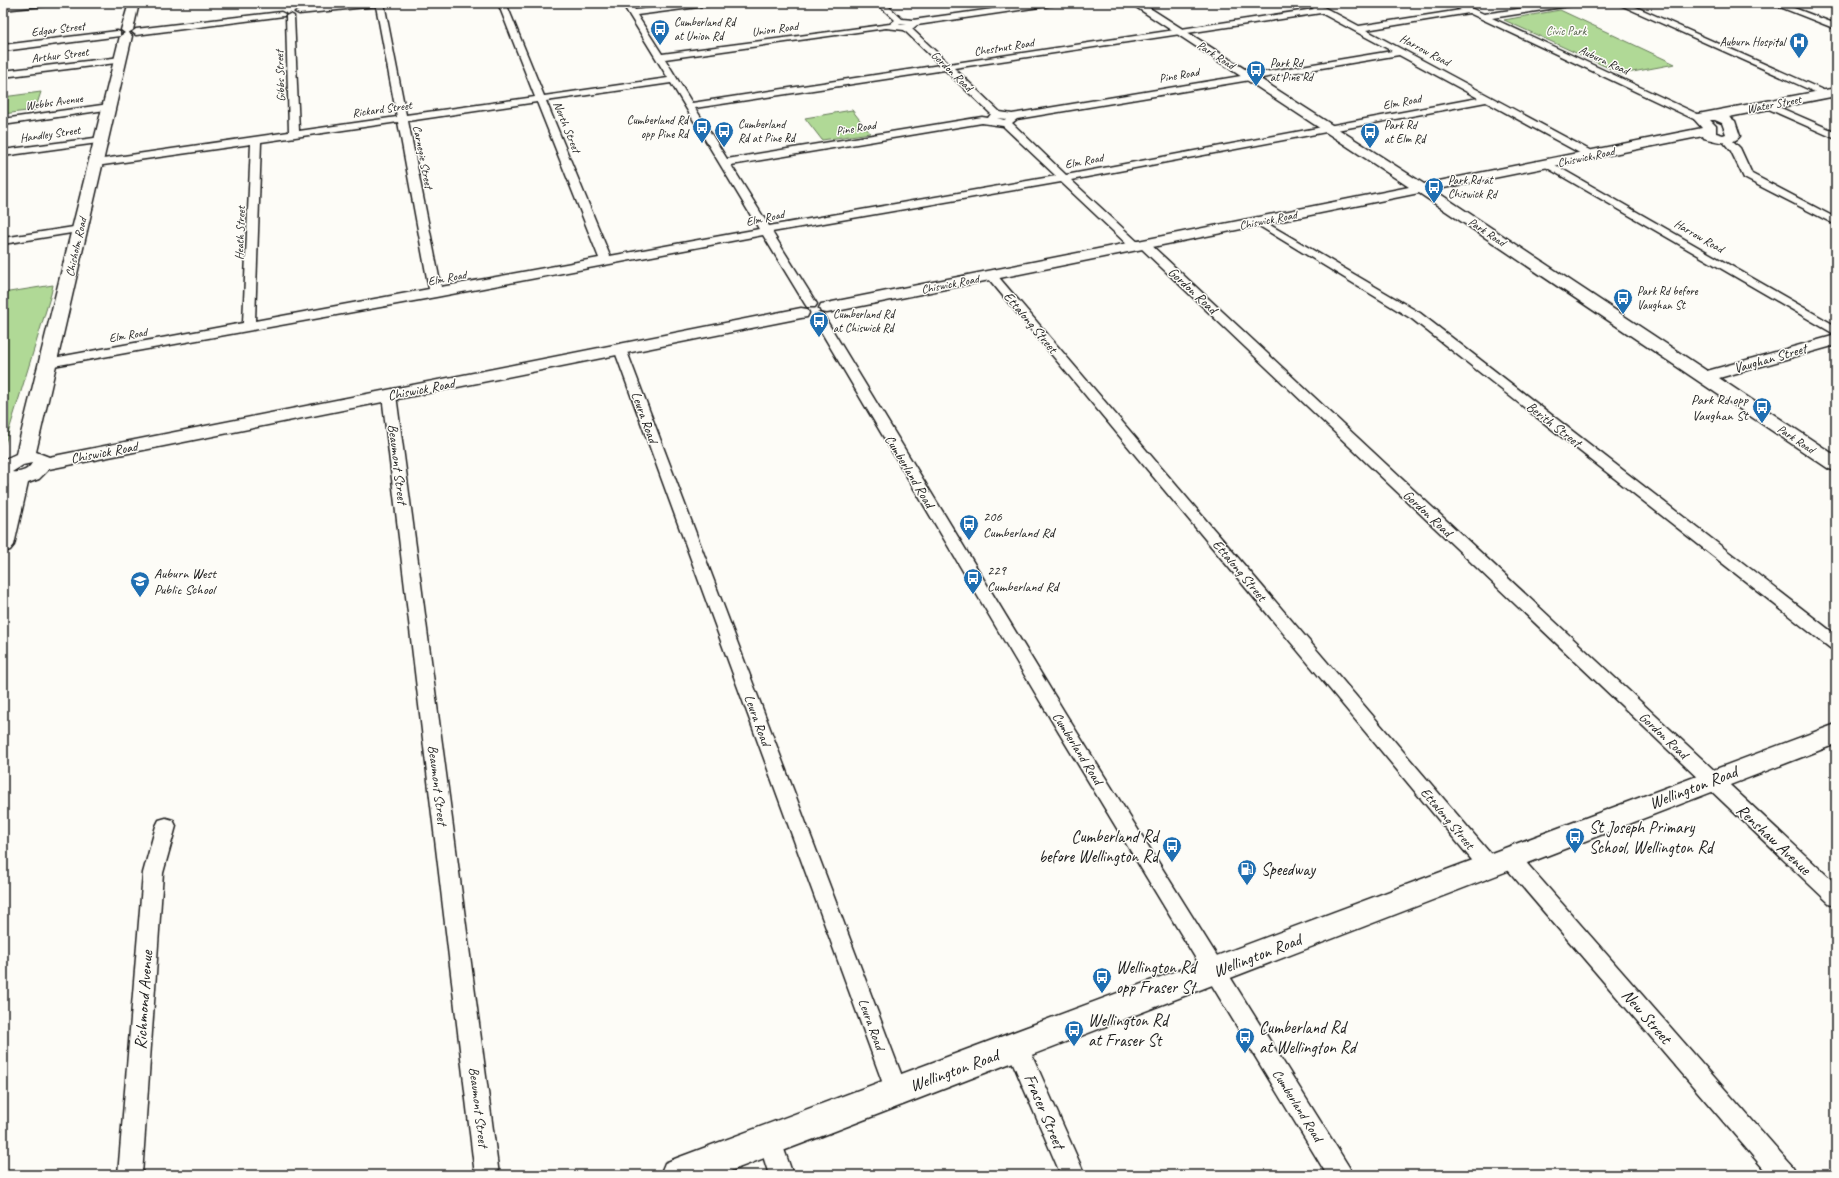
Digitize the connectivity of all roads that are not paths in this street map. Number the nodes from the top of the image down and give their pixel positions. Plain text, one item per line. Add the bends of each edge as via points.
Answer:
1 (50, 3) edge
2 (134, 3) edge
3 (376, 3) edge
4 (502, 3) edge
5 (626, 3) edge
6 (714, 3) edge
7 (880, 3) edge
8 (1053, 3) edge
9 (1135, 3) edge
10 (1310, 3) edge
11 (1453, 3) edge
12 (1575, 3) edge
13 (1620, 3) edge
14 (1774, 3) edge
15 (3, 8) edge
16 (1323, 10) junction
17 (1469, 11) junction
18 (633, 13) junction
19 (286, 15) junction
20 (1483, 17) junction
21 (903, 24) junction
22 (1836, 27) edge
23 (1359, 29) junction
24 (1181, 32) junction
25 (126, 33) junction
26 (3, 48) edge
27 (1400, 52) junction
28 (659, 57) junction
29 (121, 60) junction
30 (948, 67) junction
31 (3, 74) edge
32 (1250, 77) junction
33 (672, 80) junction
34 (1832, 93) edge
35 (541, 98) junction
36 (1487, 99) junction
37 (1767, 105) junction
38 (688, 106) junction
39 (109, 108) junction
40 (995, 118) junction
41 (403, 119) junction
42 (1008, 120) junction
43 (3, 122) edge
44 (1707, 122) junction
45 (1329, 129) junction
46 (294, 135) junction
47 (1836, 136) edge
48 (1726, 139) junction
49 (102, 140) junction
50 (256, 140) junction
51 (3, 153) edge
52 (1591, 155) junction
53 (723, 162) junction
54 (96, 163) junction
55 (1548, 164) junction
56 (1064, 178) junction
57 (1423, 190) junction
58 (1260, 222) junction
59 (1836, 222) edge
60 (80, 229) junction
61 (765, 231) junction
62 (3, 241) edge
63 (1141, 246) junction
64 (606, 261) junction
65 (992, 276) junction
66 (436, 293) junction
67 (814, 311) junction
68 (249, 327) junction
69 (1836, 331) edge
70 (1836, 340) edge
71 (620, 349) junction
72 (48, 363) junction
73 (1704, 377) junction
74 (389, 395) junction
75 (34, 461) junction
76 (1836, 465) edge
77 (8, 475) edge
78 (3, 545) edge
79 (1836, 644) edge
80 (1836, 734) edge
81 (1711, 780) junction
82 (166, 826) dead end
83 (1498, 861) junction
84 (1836, 897) edge
85 (1215, 971) junction
86 (1017, 1047) junction
87 (897, 1092) junction
88 (770, 1140) junction
89 (130, 1175) edge
90 (487, 1175) edge
91 (677, 1175) edge
92 (780, 1175) edge
93 (1073, 1175) edge
94 (1341, 1175) edge
95 (1785, 1175) edge

1 - 15 street
2 - 25 street, Chisholm Road
3 - 19 street, Edgar Street
3 - 41 street, Carnegie Street
4 - 35 street, North Street
5 - 18 street, Cumberland Road
6 - 18 street
7 - 21 street, Gordon Road
8 - 21 street, Union Road
9 - 24 street, Park Road
10 - 16 street, Harrow Road
11 - 17 street, Auburn Road
12 - 20 street
13 - 34 street
14 - 22 street
16 - 23 street, Harrow Road
16 - 24 street, Chestnut Road
17 - 20 street, Auburn Road
17 - 23 street
18 - 28 street, Cumberland Road
19 - 25 street, Edgar Street
19 - 46 street, Gibbs Street
20 - 44 street, Auburn Road
21 - 28 street, Union Road
21 - 30 street, Gordon Road
23 - 27 street, Harrow Road
24 - 30 street, Chestnut Road
24 - 32 street, Park Road
25 - 26 street, Edgar Street
25 - 29 street, Chisholm Road
27 - 32 street, Pine Road
27 - 36 street, Harrow Road
28 - 33 street, Cumberland Road
29 - 31 street, Arthur Street
29 - 39 street, Chisholm Road
30 - 38 street, Chestnut Road
30 - 40 street, Gordon Road
32 - 42 street, Pine Road
32 - 45 street, Park Road
33 - 35 street, Rickard Street
33 - 38 street, Cumberland Road
34 - 37 street, Water Street
35 - 41 street, Rickard Street
35 - 64 street, North Street
36 - 45 street, Elm Road
36 - 52 street, Harrow Road
37 - 44 street, Water Street
37 - 47 street
38 - 53 street, Cumberland Road
39 - 43 street, Webbs Avenue
39 - 49 street, Chisholm Road
40 - 42 street, Pine Road via 998,123
40 - 53 street, Pine Road
41 - 46 street, Rickard Street
41 - 66 street, Carnegie Street
42 - 56 street, Gordon Road
44 - 48 street via 1708,133
44 - 48 street via 1726,120 1734,135
44 - 52 street, Chiswick Road
45 - 56 street, Elm Road
45 - 57 street, Park Road
46 - 50 street, Rickard Street
48 - 59 street via 1733,144 1748,176
49 - 51 street, Handley Street
49 - 54 street, Chisholm Road
50 - 54 street, Rickard Street
50 - 68 street, Heath Street
52 - 55 street, Chiswick Road
53 - 61 street, Cumberland Road
54 - 60 street, Chisholm Road
55 - 57 street, Chiswick Road
55 - 69 street, Harrow Road
56 - 61 street, Elm Road
56 - 63 street, Gordon Road
57 - 58 street, Chiswick Road
57 - 73 street, Park Road
58 - 63 street, Chiswick Road
58 - 79 street, Berith Street via 1416,316
60 - 62 street
60 - 72 street, Chisholm Road
61 - 64 street, Elm Road
61 - 67 street, Cumberland Road
63 - 65 street, Chiswick Road
63 - 81 street, Gordon Road
64 - 66 street, Elm Road
65 - 67 street, Chiswick Road
65 - 83 street, Ettalong Street
66 - 68 street, Elm Road
67 - 71 street, Chiswick Road
67 - 85 street, Cumberland Road
68 - 72 street, Elm Road
70 - 73 street, Vaughan Street
71 - 74 street, Chiswick Road
71 - 87 street, Leura Road
72 - 75 street, Chisholm Road
73 - 76 street, Park Road
74 - 75 street, Chiswick Road
74 - 90 street, Beaumont Street
75 - 77 street, Chiswick Road via 14,462
77 - 78 street
80 - 81 street, Wellington Road
81 - 83 street, Wellington Road
81 - 84 street, Renshaw Avenue
82 - 89 street, Richmond Avenue via 153,873
83 - 85 street, Wellington Road
83 - 95 street, New Street
85 - 86 street, Wellington Road
85 - 94 street, Cumberland Road
86 - 87 street, Wellington Road
86 - 93 street, Fraser Street
87 - 88 street, Wellington Road
88 - 91 street, Wellington Road
88 - 92 street

